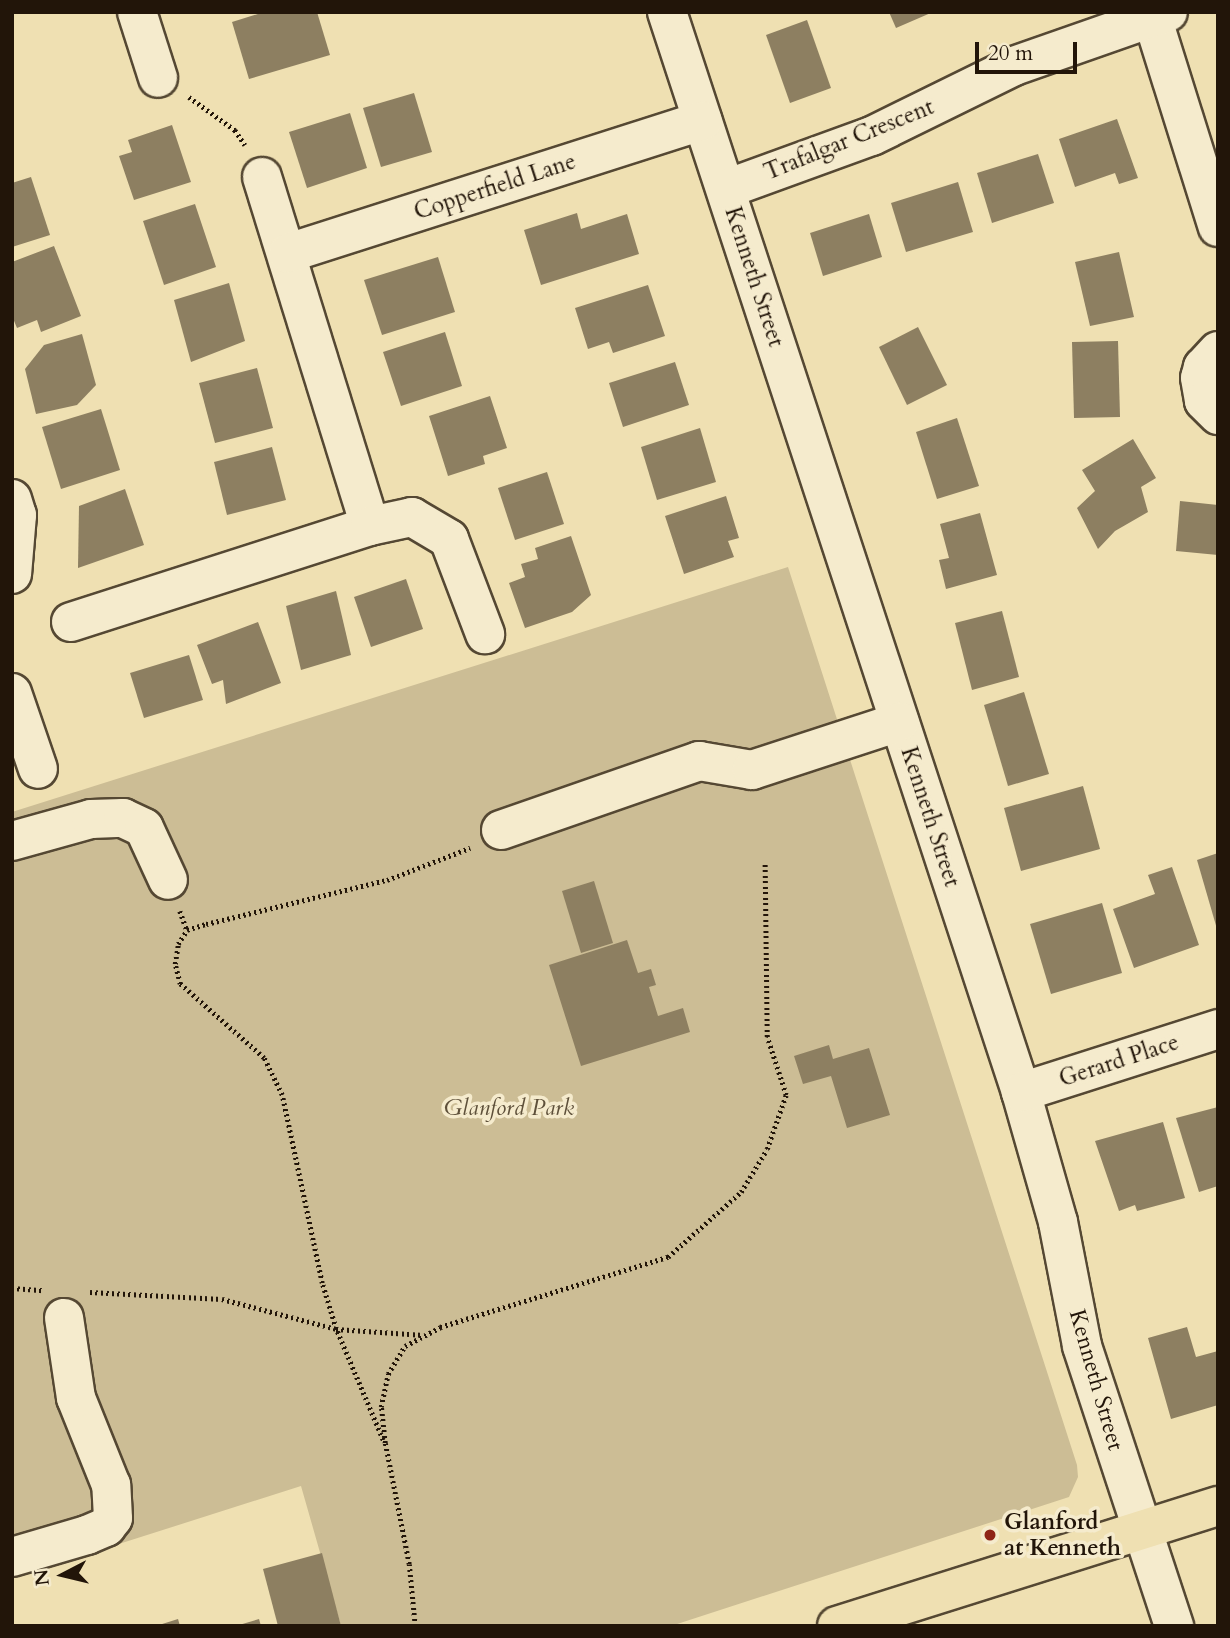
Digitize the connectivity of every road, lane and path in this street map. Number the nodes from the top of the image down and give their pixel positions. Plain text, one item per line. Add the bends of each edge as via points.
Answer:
1 (137, 12) edge
2 (667, 12) edge
3 (1160, 15) edge
4 (158, 78) joint
5 (702, 121) junction
6 (262, 177) joint
7 (726, 189) junction
8 (1218, 227) edge
9 (288, 253) junction
10 (1218, 351) edge
11 (1218, 415) edge
12 (12, 499) edge
13 (370, 526) junction
14 (12, 574) edge
15 (71, 622) dead end
16 (485, 634) dead end
17 (12, 693) edge
18 (899, 722) junction
19 (38, 769) dead end
20 (501, 830) dead end
21 (12, 841) edge
22 (459, 852) dead end
23 (765, 864) dead end
24 (168, 880) dead end
25 (1218, 1030) edge
26 (1021, 1092) junction
27 (12, 1288) edge
28 (64, 1300) junction
29 (336, 1329) junction
30 (425, 1335) junction
31 (385, 1443) junction
32 (1218, 1506) edge
33 (1142, 1529) junction
34 (12, 1557) edge
35 (415, 1626) edge
36 (837, 1626) edge
37 (1174, 1626) edge

1 - 4 street
2 - 5 street, Kenneth Street
3 - 7 street, Trafalgar Crescent via 1014,66 872,136
3 - 8 street
4 - 6 path via 234,130
5 - 7 street, Kenneth Street
5 - 9 street, Copperfield Lane
6 - 9 street
7 - 18 street, Kenneth Street
9 - 13 street
10 - 11 street via 1203,367 1200,378 1204,401
12 - 14 street via 17,514
13 - 15 street
13 - 16 street via 412,517 449,540
17 - 19 street
18 - 20 street via 752,770 699,761
18 - 26 street, Kenneth Street
21 - 24 street via 92,819 123,818 144,828
22 - 29 path via 344,892 187,930 178,944 175,964 180,984 264,1058 282,1095 303,1207
23 - 30 path via 767,1037 786,1095 767,1149 741,1192 668,1257
25 - 26 street, Gerard Place
26 - 33 street, Kenneth Street via 1058,1222 1082,1346
27 - 28 path
28 - 29 path via 222,1299
28 - 34 street via 76,1398 111,1485 113,1518 106,1527 87,1535
29 - 30 path
29 - 31 path
30 - 31 path via 405,1346 388,1374 381,1407
31 - 35 path via 409,1564
32 - 33 main road
33 - 36 main road
33 - 37 street, Kenneth Street

